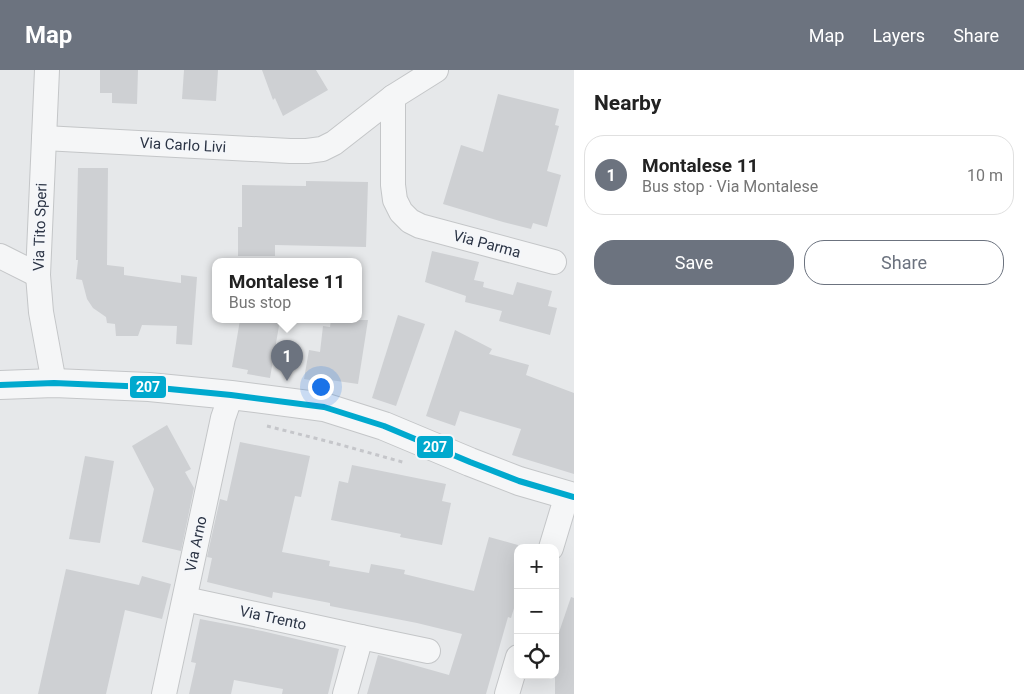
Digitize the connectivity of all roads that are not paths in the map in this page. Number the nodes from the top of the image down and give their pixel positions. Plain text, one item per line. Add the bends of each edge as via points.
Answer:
1 (47, 70) edge
2 (436, 70) edge
3 (393, 97) junction
4 (44, 138) junction
5 (0, 256) edge
6 (554, 262) dead end
7 (38, 275) junction
8 (54, 383) junction
9 (0, 385) edge
10 (231, 395) junction
11 (570, 496) edge
12 (552, 544) edge
13 (185, 599) junction
14 (361, 637) junction
15 (428, 651) dead end
16 (514, 670) edge
17 (164, 694) edge
18 (344, 694) edge
19 (507, 694) edge

1 - 4 street, Via Tito Speri
2 - 3 street
3 - 4 street, Via Carlo Livi via 334,143 307,151
3 - 6 street, Via Parma via 393,185 401,212 420,226
4 - 7 street, Via Tito Speri
5 - 7 street
7 - 8 street, Via Tito Speri
8 - 9 street
8 - 10 street
10 - 11 street via 324,407 384,426 519,481
10 - 13 street, Via Arno via 223,418
11 - 12 street
13 - 14 street, Via Trento
13 - 17 street, Via Arno
14 - 15 street, Via Trento
14 - 18 street
16 - 19 street

